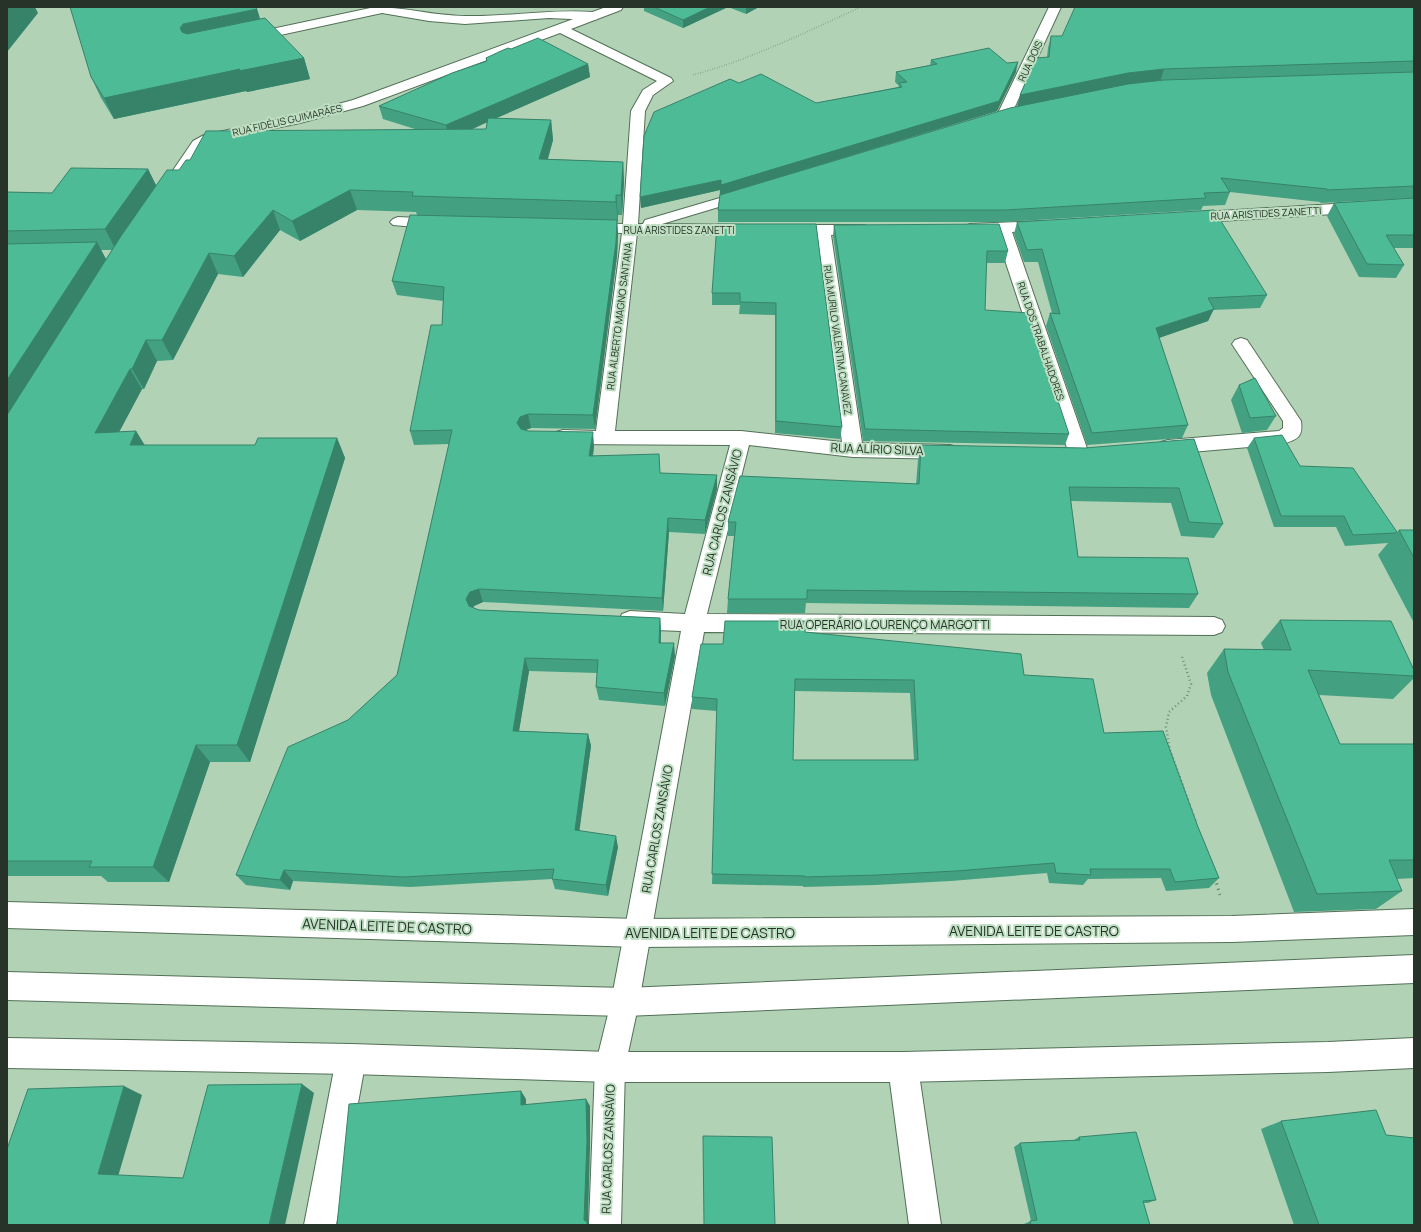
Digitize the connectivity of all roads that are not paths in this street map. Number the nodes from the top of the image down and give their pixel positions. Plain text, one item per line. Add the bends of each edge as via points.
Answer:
1 (617, 7) edge
2 (1055, 7) edge
3 (382, 8) edge
4 (593, 16) junction
5 (561, 29) junction
6 (234, 40) edge
7 (1019, 112) edge
8 (1004, 115) junction
9 (989, 120) edge
10 (760, 190) edge
11 (162, 197) edge
12 (1414, 204) edge
13 (1177, 218) edge
14 (398, 222) dead end
15 (454, 224) edge
16 (1058, 225) edge
17 (574, 228) edge
18 (1003, 228) junction
19 (956, 229) edge
20 (630, 230) junction
21 (823, 230) junction
22 (878, 230) edge
23 (1241, 344) dead end
24 (546, 437) edge
25 (605, 437) junction
26 (741, 438) junction
27 (1150, 448) edge
28 (853, 450) junction
29 (970, 452) edge
30 (1079, 454) edge
31 (608, 619) edge
32 (694, 622) junction
33 (1214, 626) dead end
34 (7, 915) edge
35 (1414, 922) edge
36 (638, 933) junction
37 (1414, 969) edge
38 (7, 986) edge
39 (625, 1002) junction
40 (7, 1053) edge
41 (1412, 1058) edge
42 (351, 1059) junction
43 (610, 1067) junction
44 (903, 1067) junction
45 (320, 1225) edge
46 (605, 1225) edge
47 (926, 1225) edge

1 - 4 main road, RUA FIDÉLIS GUIMARÃES
2 - 8 main road, RUA DOIS
3 - 4 main road via 423,17 469,20 556,14
3 - 6 main road
4 - 5 main road, RUA FIDÉLIS GUIMARÃES
5 - 11 main road, RUA FIDÉLIS GUIMARÃES via 358,103 300,119 209,138 198,144
5 - 20 main road, RUA ALBERTO MAGNO SANTANA via 666,81 648,93 638,111
7 - 8 main road
8 - 9 main road
10 - 20 main road
12 - 13 main road, RUA ARISTIDES ZANETTI
14 - 15 main road
16 - 18 main road
17 - 20 main road, RUA ARISTIDES ZANETTI
18 - 19 main road
18 - 30 main road, RUA DOS TRABALHADORES
20 - 21 main road, RUA ARISTIDES ZANETTI
20 - 25 main road, RUA ALBERTO MAGNO SANTANA
21 - 22 main road, RUA ARISTIDES ZANETTI
21 - 28 main road, RUA MURILO VALENTIM CANAVEZ
23 - 27 main road via 1292,421 1293,431 1283,437
24 - 25 main road, RUA ALÍRIO SILVA
25 - 26 main road, RUA ALÍRIO SILVA
26 - 28 main road, RUA ALÍRIO SILVA
26 - 32 main road, RUA CARLOS ZANSÁVIO
28 - 29 main road, RUA ALÍRIO SILVA
31 - 32 main road, RUA OPERÁRIO LOURENÇO MARGOTTI
32 - 33 main road, RUA OPERÁRIO LOURENÇO MARGOTTI
32 - 36 main road, RUA CARLOS ZANSÁVIO
34 - 36 main road, AVENIDA LEITE DE CASTRO
35 - 36 main road, AVENIDA LEITE DE CASTRO via 1232,929
36 - 39 main road, RUA CARLOS ZANSÁVIO
37 - 39 main road
38 - 39 main road
39 - 43 main road, RUA CARLOS ZANSÁVIO
40 - 42 main road
41 - 44 main road via 1328,1057
42 - 43 main road
42 - 45 main road
43 - 44 main road
43 - 46 main road, RUA CARLOS ZANSÁVIO
44 - 47 main road

